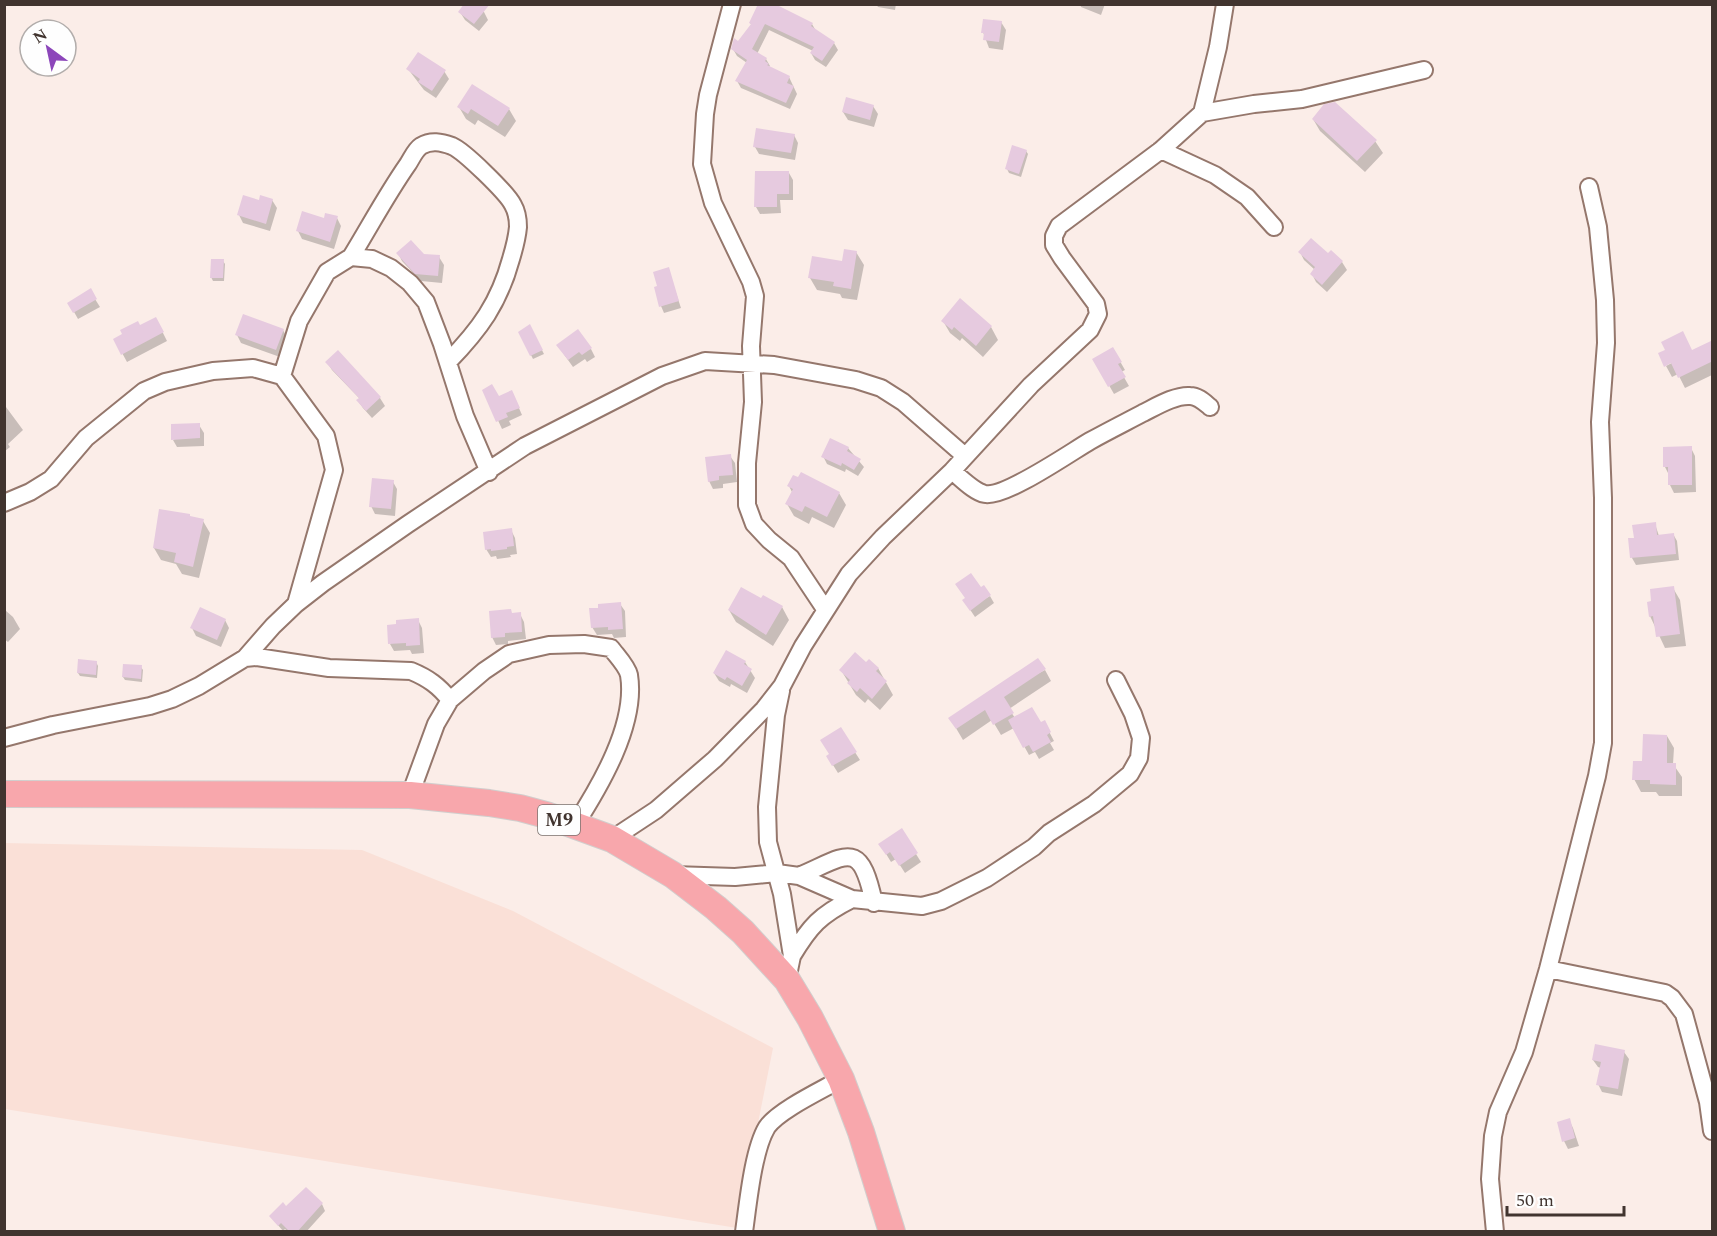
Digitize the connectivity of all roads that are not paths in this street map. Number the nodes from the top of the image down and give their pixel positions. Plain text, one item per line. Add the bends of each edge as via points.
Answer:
1 (732, 4) edge
2 (1225, 4) edge
3 (1424, 70) dead end
4 (1202, 112) junction
5 (1161, 150) junction
6 (1589, 187) dead end
7 (1274, 227) dead end
8 (351, 257) junction
9 (448, 362) junction
10 (750, 364) junction
11 (282, 376) junction
12 (1210, 407) dead end
13 (965, 456) junction
14 (952, 471) junction
15 (489, 472) junction
16 (4, 503) edge
17 (296, 604) junction
18 (825, 609) junction
19 (245, 658) junction
20 (1116, 680) dead end
21 (782, 686) junction
22 (450, 700) junction
23 (4, 738) edge
24 (4, 794) edge
25 (410, 795) junction
26 (575, 825) junction
27 (612, 839) junction
28 (777, 873) junction
29 (673, 875) junction
30 (799, 876) junction
31 (852, 899) junction
32 (874, 903) junction
33 (790, 968) junction
34 (1548, 969) junction
35 (841, 1079) junction
36 (1713, 1131) edge
37 (744, 1232) edge
38 (892, 1232) edge
39 (1495, 1232) edge

1 - 10 street via 712,76 702,164 713,203 755,297
2 - 4 street
3 - 4 street via 1302,99
4 - 5 street
5 - 7 street via 1247,196
5 - 13 street via 1059,226 1054,244 1096,304 1095,324
6 - 34 street via 1598,227 1605,300 1600,422 1603,743
8 - 9 street via 372,259 410,283 426,302
8 - 9 street via 393,184 418,148 427,143 454,146 505,195 516,212 518,228 506,276 483,323
8 - 11 street via 327,272 299,321
9 - 15 street
10 - 13 street via 826,374 881,388
10 - 15 street via 705,361 662,376 525,447
10 - 18 street via 753,402 747,505 754,524 790,558
11 - 16 street via 254,368 213,371 144,391 86,438 51,479
11 - 17 street via 326,436 334,470
12 - 14 street via 1191,396 1157,406 996,493 986,495 978,491
13 - 14 street
14 - 18 street via 883,537 849,574
15 - 17 street via 400,529
17 - 19 street
18 - 21 street
19 - 22 street via 329,668 411,671 439,686
19 - 23 street via 172,699
20 - 32 street via 1141,738 1130,774 1034,847 941,901 922,906
21 - 27 street via 715,759 656,810
21 - 28 street via 767,807 768,842
22 - 25 street via 436,724
22 - 26 street via 509,654 549,645 611,648 629,672 625,724 602,780
24 - 25 main road, M9
25 - 26 main road, M9 via 489,802
26 - 27 main road, M9
27 - 29 main road, M9
28 - 29 street via 735,877
28 - 30 street
28 - 33 street
29 - 33 main road, M9
30 - 31 street
30 - 32 street via 832,860 858,859 865,868
31 - 32 street
31 - 33 street via 819,918 802,939
33 - 35 main road, M9
34 - 36 street via 1665,993 1672,998 1684,1014
34 - 39 street via 1524,1052 1498,1113 1493,1136 1490,1179
35 - 37 street via 789,1109 768,1127 759,1149
35 - 38 main road, M9

